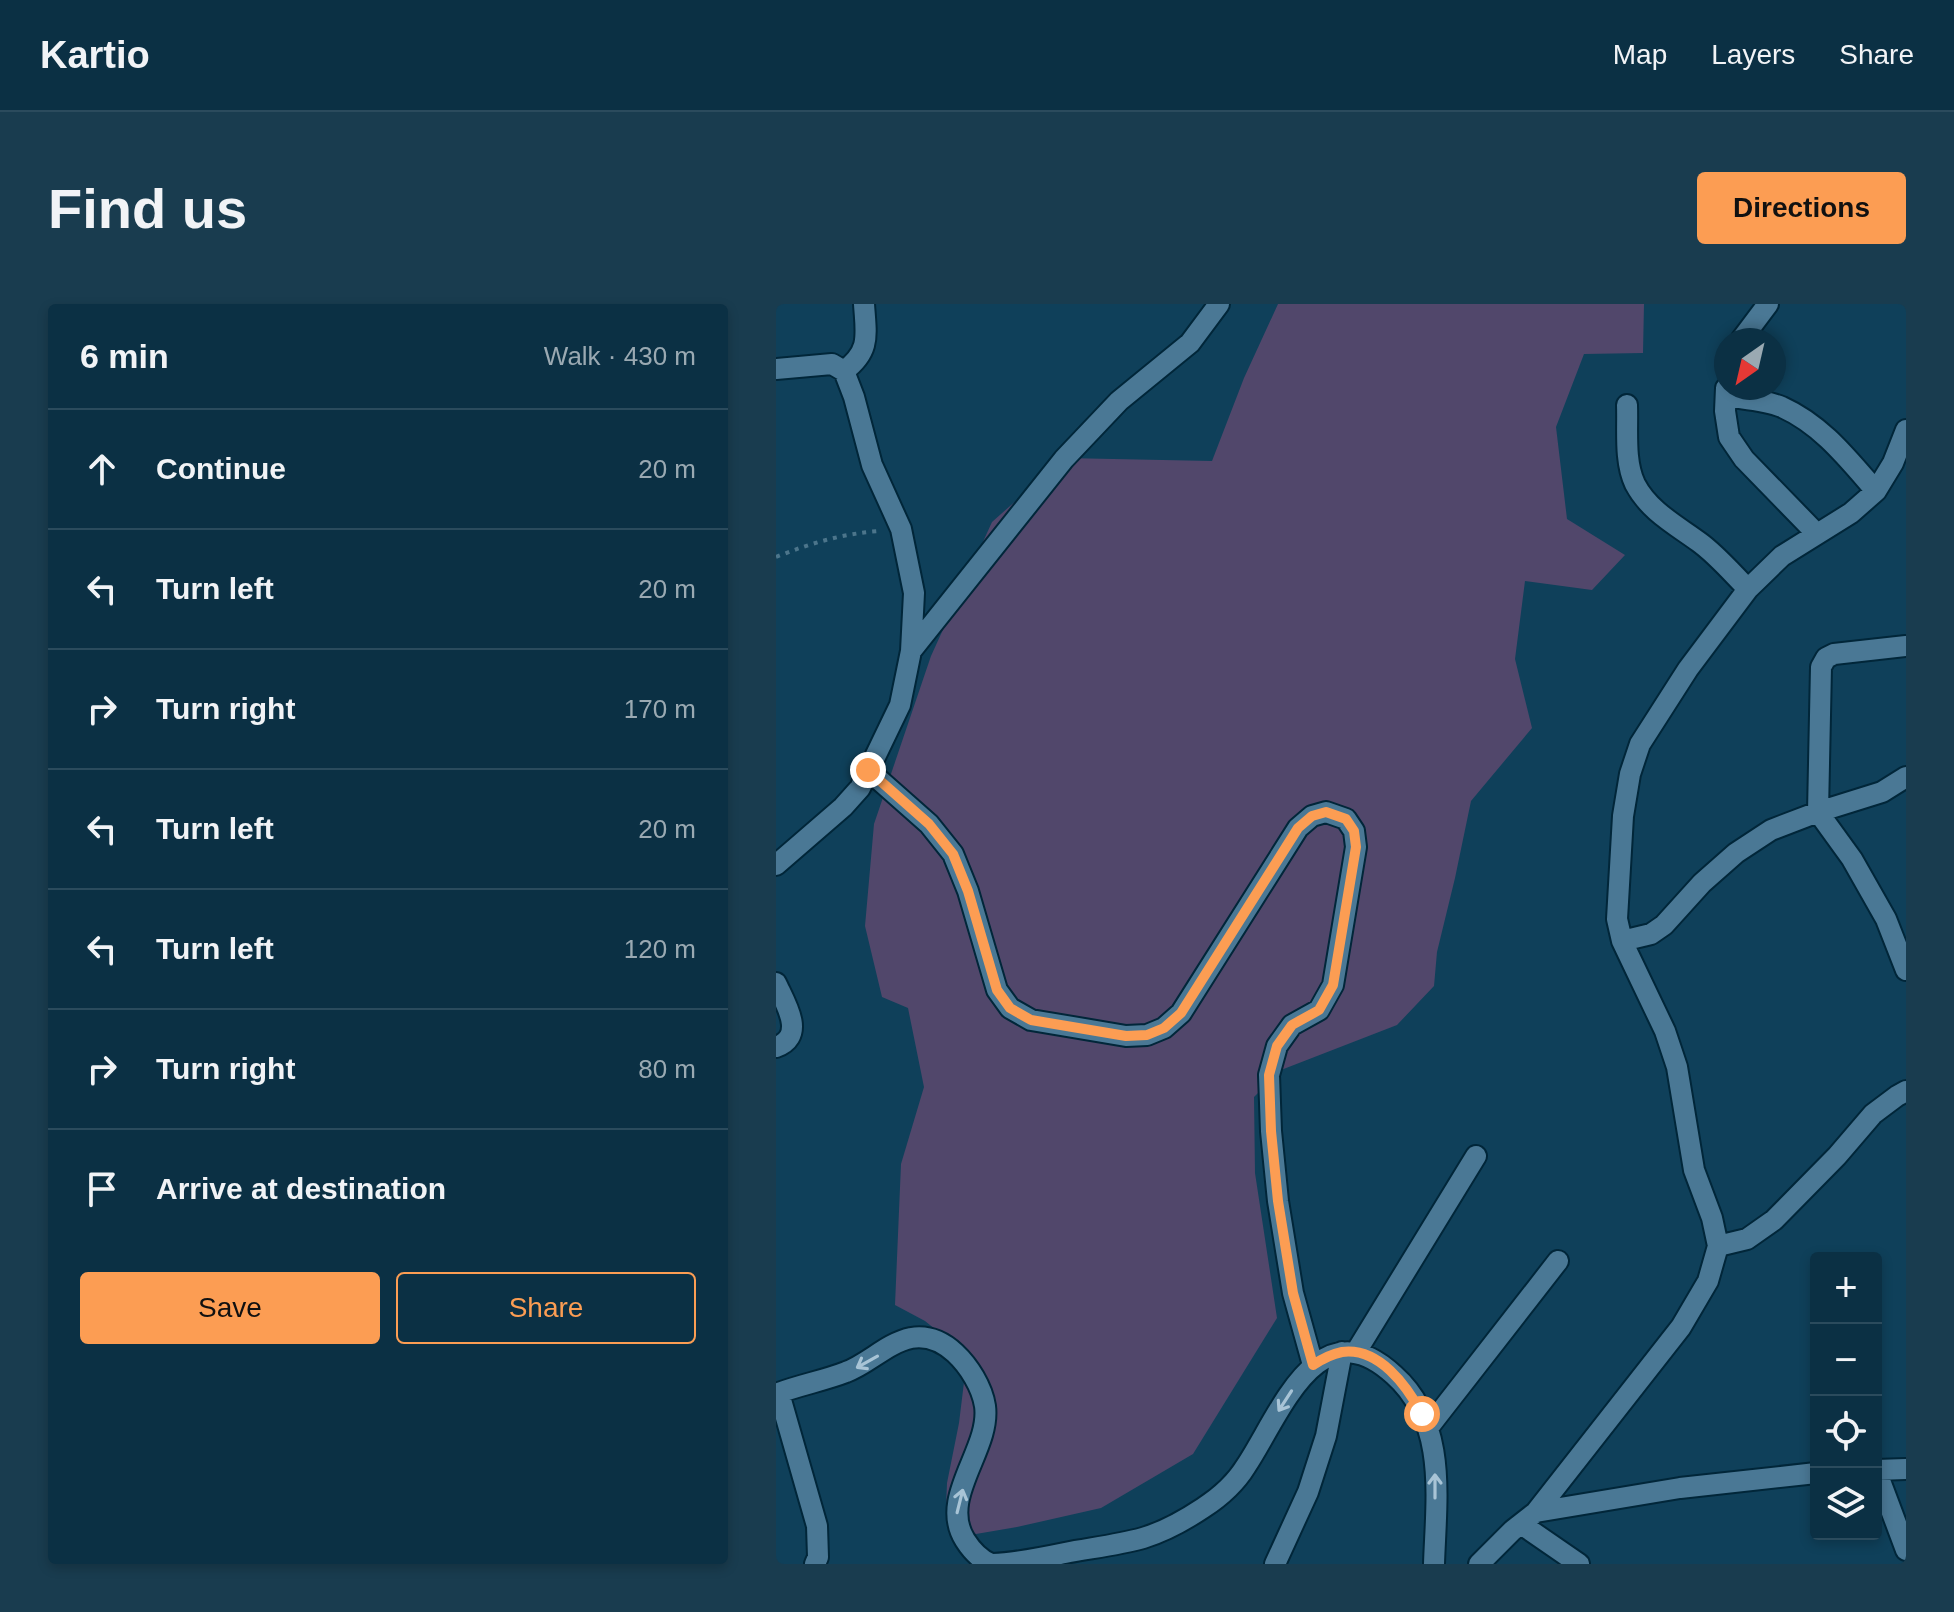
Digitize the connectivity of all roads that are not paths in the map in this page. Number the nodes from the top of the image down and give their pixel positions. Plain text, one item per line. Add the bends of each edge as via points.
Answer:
1 (864, 304) edge
2 (1219, 304) edge
3 (1768, 304) edge
4 (1750, 328) edge
5 (776, 369) edge
6 (844, 371) junction
7 (1726, 400) edge
8 (1756, 400) edge
9 (1627, 405) dead end
10 (1906, 430) edge
11 (1876, 491) junction
12 (1816, 533) junction
13 (1748, 589) junction
14 (1906, 646) edge
15 (911, 651) junction
16 (868, 770) junction
17 (1906, 777) edge
18 (1818, 812) junction
19 (776, 865) edge
20 (1622, 941) junction
21 (1906, 970) edge
22 (776, 983) edge
23 (776, 1047) edge
24 (1906, 1091) edge
25 (1476, 1156) dead end
26 (1718, 1246) junction
27 (1558, 1261) dead end
28 (1349, 1352) junction
29 (1313, 1365) junction
30 (778, 1394) edge
31 (1428, 1428) junction
32 (1906, 1469) edge
33 (1882, 1470) edge
34 (1810, 1474) edge
35 (1882, 1486) edge
36 (1528, 1518) junction
37 (1906, 1550) edge
38 (815, 1564) edge
39 (992, 1564) edge
40 (1275, 1564) edge
41 (1434, 1564) edge
42 (1479, 1564) edge
43 (1579, 1564) edge

1 - 6 street via 865,348
2 - 15 street via 1190,343 1119,401 1064,459
3 - 4 street
5 - 6 street via 832,364
6 - 15 street via 872,465 901,529 914,593
7 - 12 street via 1729,437 1736,448
8 - 11 street via 1808,422
9 - 13 street via 1634,483 1648,503 1701,543
10 - 11 street
11 - 12 street
12 - 13 street
13 - 20 street via 1640,744 1623,816 1617,919
14 - 18 street via 1834,654 1821,667
15 - 16 street via 900,705
16 - 19 street via 843,807
16 - 29 street via 929,824 953,854 997,990 1010,1008 1031,1020 1126,1036 1164,1028 1181,1013 1298,828 1326,812 1346,819 1356,847 1333,985 1319,1010 1292,1025 1277,1046 1269,1075 1278,1201 1293,1293
17 - 18 street via 1882,792
18 - 20 street via 1759,837 1702,883 1664,925
18 - 21 street via 1886,919
20 - 26 street via 1677,1067 1694,1170
22 - 23 street via 793,1029 791,1037
24 - 26 street via 1873,1114 1774,1220 1747,1239
25 - 28 street
26 - 36 street via 1708,1281 1681,1327
27 - 31 street
28 - 29 street
28 - 31 street via 1373,1358 1398,1378
28 - 40 street via 1308,1492
29 -> 39 street via 1234,1483 1200,1510 1145,1537
30 - 38 street via 817,1526
39 -> 30 street via 979,1559 958,1530 956,1512 985,1407 970,1372 945,1344 911,1338 847,1372
41 -> 31 street via 1434,1450
32 - 33 street
34 - 36 street via 1680,1488
35 - 37 street
36 - 42 street
36 - 43 street

